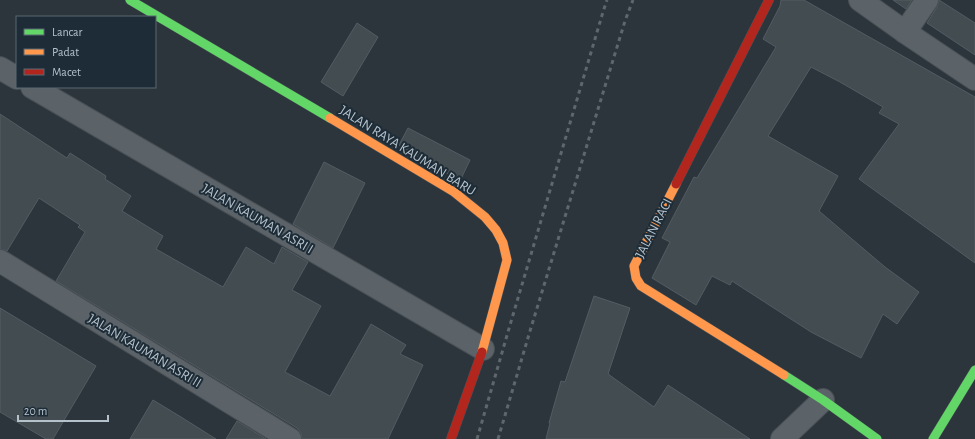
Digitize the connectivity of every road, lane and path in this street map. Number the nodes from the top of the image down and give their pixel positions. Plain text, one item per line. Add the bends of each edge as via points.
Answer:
1 (130, 0) edge
2 (769, 0) edge
3 (860, 0) edge
4 (927, 0) edge
5 (906, 32) junction
6 (0, 68) edge
7 (16, 77) edge
8 (975, 79) edge
9 (34, 88) edge
10 (0, 261) edge
11 (483, 349) junction
12 (975, 370) edge
13 (823, 400) junction
14 (290, 439) edge
15 (451, 439) edge
16 (782, 439) edge
17 (877, 439) edge
18 (933, 439) edge

1 - 11 street, JALAN RAYA KAUMAN BARU via 454,192 485,217 504,243 507,260
2 - 13 street, JALAN RACI via 634,266 636,278 641,286
3 - 5 street
4 - 5 street
5 - 8 street
6 - 7 street
9 - 11 street, JALAN KAUMAN ASRI I
10 - 14 street, JALAN KAUMAN ASRI II
11 - 15 street, JALAN RAYA KAUMAN BARU
12 - 18 street
13 - 16 street
13 - 17 street, JALAN RACI

